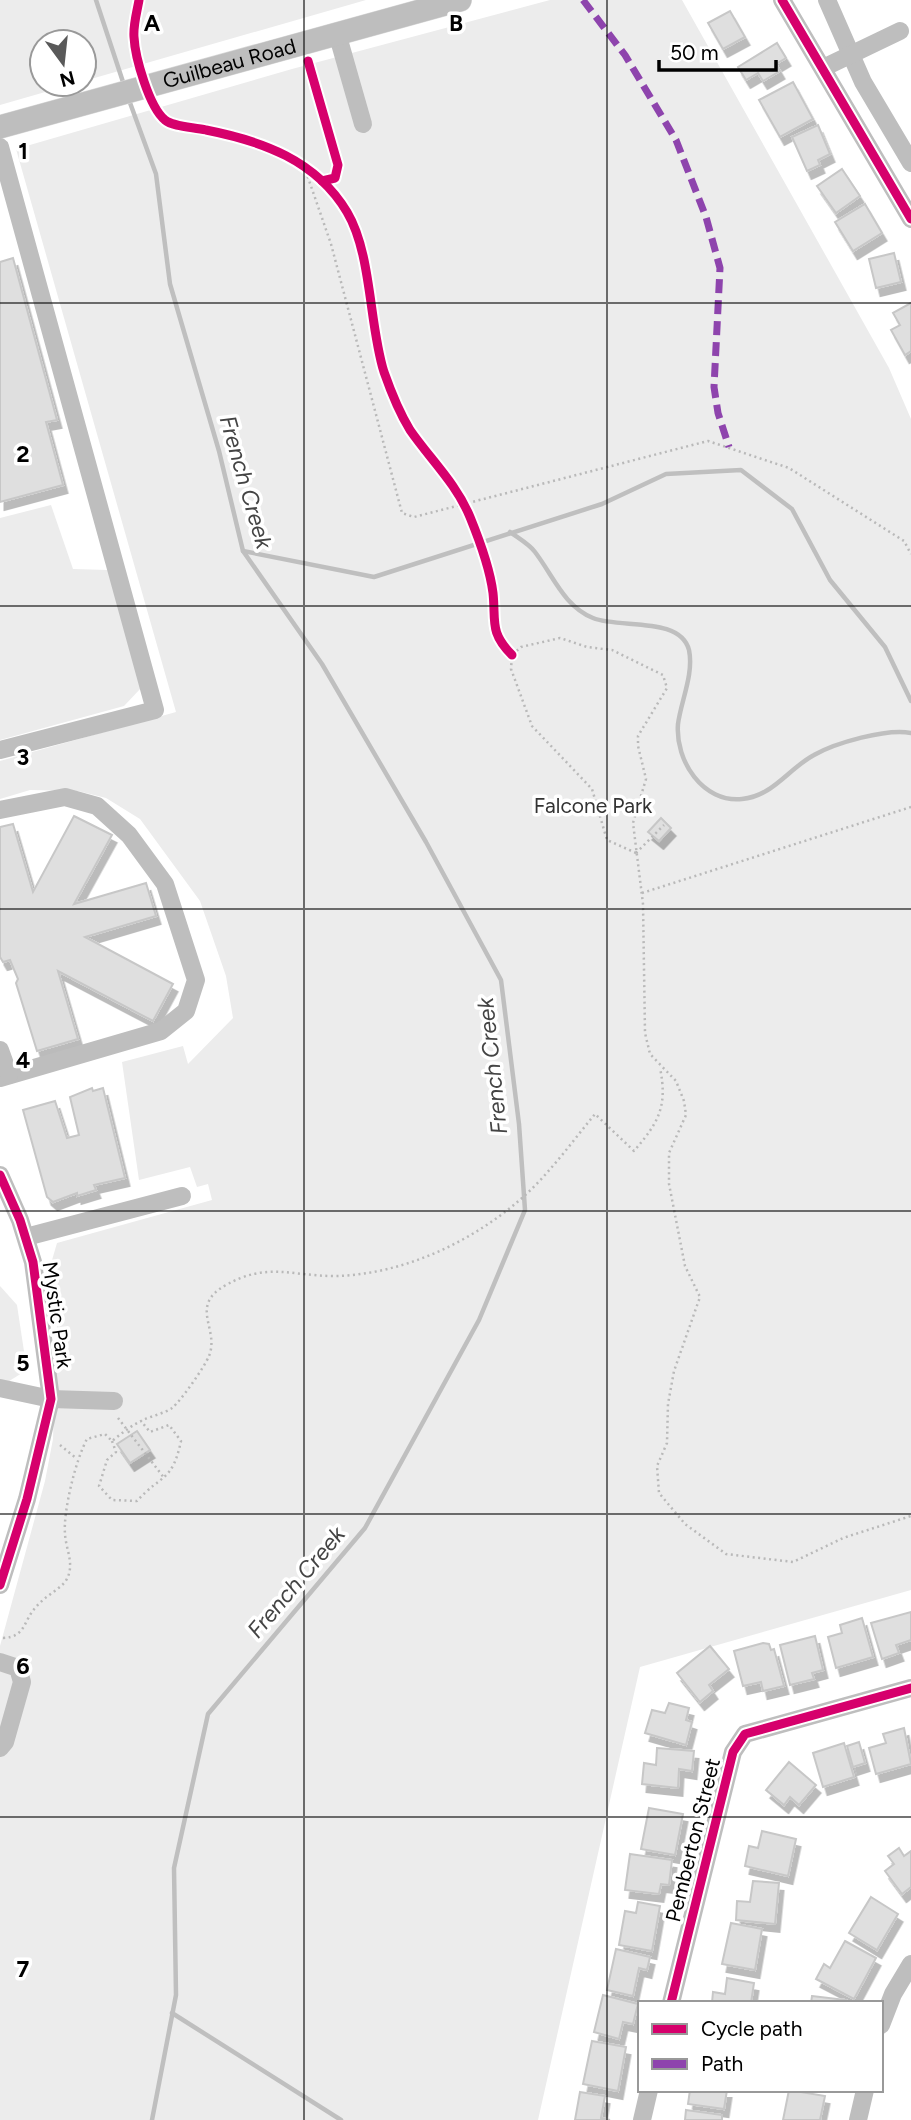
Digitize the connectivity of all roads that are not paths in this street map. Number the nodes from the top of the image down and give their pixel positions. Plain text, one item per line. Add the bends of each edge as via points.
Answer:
1 (460, 0) edge
2 (782, 0) edge
3 (827, 0) edge
4 (900, 31) dead end
5 (337, 33) junction
6 (851, 55) junction
7 (823, 68) junction
8 (363, 124) dead end
9 (0, 127) edge
10 (0, 147) edge
11 (911, 163) edge
12 (911, 219) edge
13 (0, 750) edge
14 (0, 810) edge
15 (0, 1050) edge
16 (4, 1077) edge
17 (0, 1175) edge
18 (182, 1196) dead end
19 (26, 1237) junction
20 (0, 1388) edge
21 (51, 1399) junction
22 (114, 1401) road end
23 (1, 1579) edge
24 (0, 1662) edge
25 (911, 1688) edge
26 (0, 1748) edge
27 (911, 1964) edge
28 (671, 2001) edge
29 (883, 2020) edge
30 (649, 2092) edge
31 (865, 2092) edge
32 (642, 2120) edge
33 (858, 2120) edge

1 - 5 main road, Guilbeau Road
2 - 7 street
3 - 6 street
4 - 6 street
5 - 8 street
5 - 9 main road, Guilbeau Road
6 - 7 street
6 - 11 street
7 - 12 street
10 - 13 street via 155,710
14 - 16 street via 65,797 97,806 129,835 165,884 196,980 186,1011 161,1031
15 - 16 street
17 - 19 street, Mystic Park
18 - 19 street
19 - 21 street, Mystic Park via 41,1306
20 - 21 street
21 - 22 street
21 - 23 street, Mystic Park via 27,1499
24 - 26 street via 18,1668 22,1682
25 - 28 street, Pemberton Street via 745,1734 733,1752
27 - 29 street
30 - 32 street
31 - 33 street

